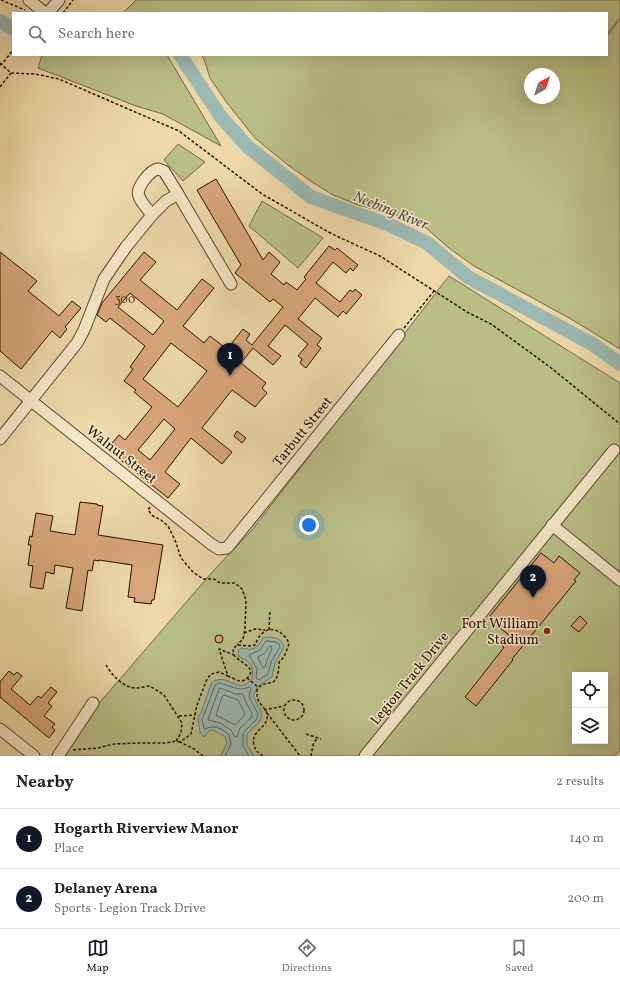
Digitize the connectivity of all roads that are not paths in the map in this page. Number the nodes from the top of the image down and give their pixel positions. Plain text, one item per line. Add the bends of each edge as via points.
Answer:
1 (29, 0) edge
2 (59, 0) edge
3 (46, 12) edge
4 (48, 12) edge
5 (178, 194) junction
6 (152, 215) junction
7 (231, 284) dead end
8 (399, 335) road end
9 (0, 376) edge
10 (30, 401) junction
11 (0, 439) edge
12 (614, 450) dead end
13 (552, 525) junction
14 (228, 546) joint
15 (620, 580) edge
16 (93, 703) dead end
17 (0, 729) edge
18 (60, 753) edge
19 (34, 756) edge
20 (365, 756) edge

1 - 3 street
2 - 4 street
5 - 6 street via 166,201
5 - 6 street via 164,171 153,171 138,190 138,196
5 - 7 street
6 - 10 street via 104,279 77,343
8 - 14 street, Tarbutt Street
9 - 10 street, Walnut Street
10 - 11 street
10 - 14 street, Walnut Street via 211,544 219,549
12 - 13 street, Legion Track Drive
13 - 15 street
13 - 20 street, Legion Track Drive
16 - 18 street
17 - 19 street

